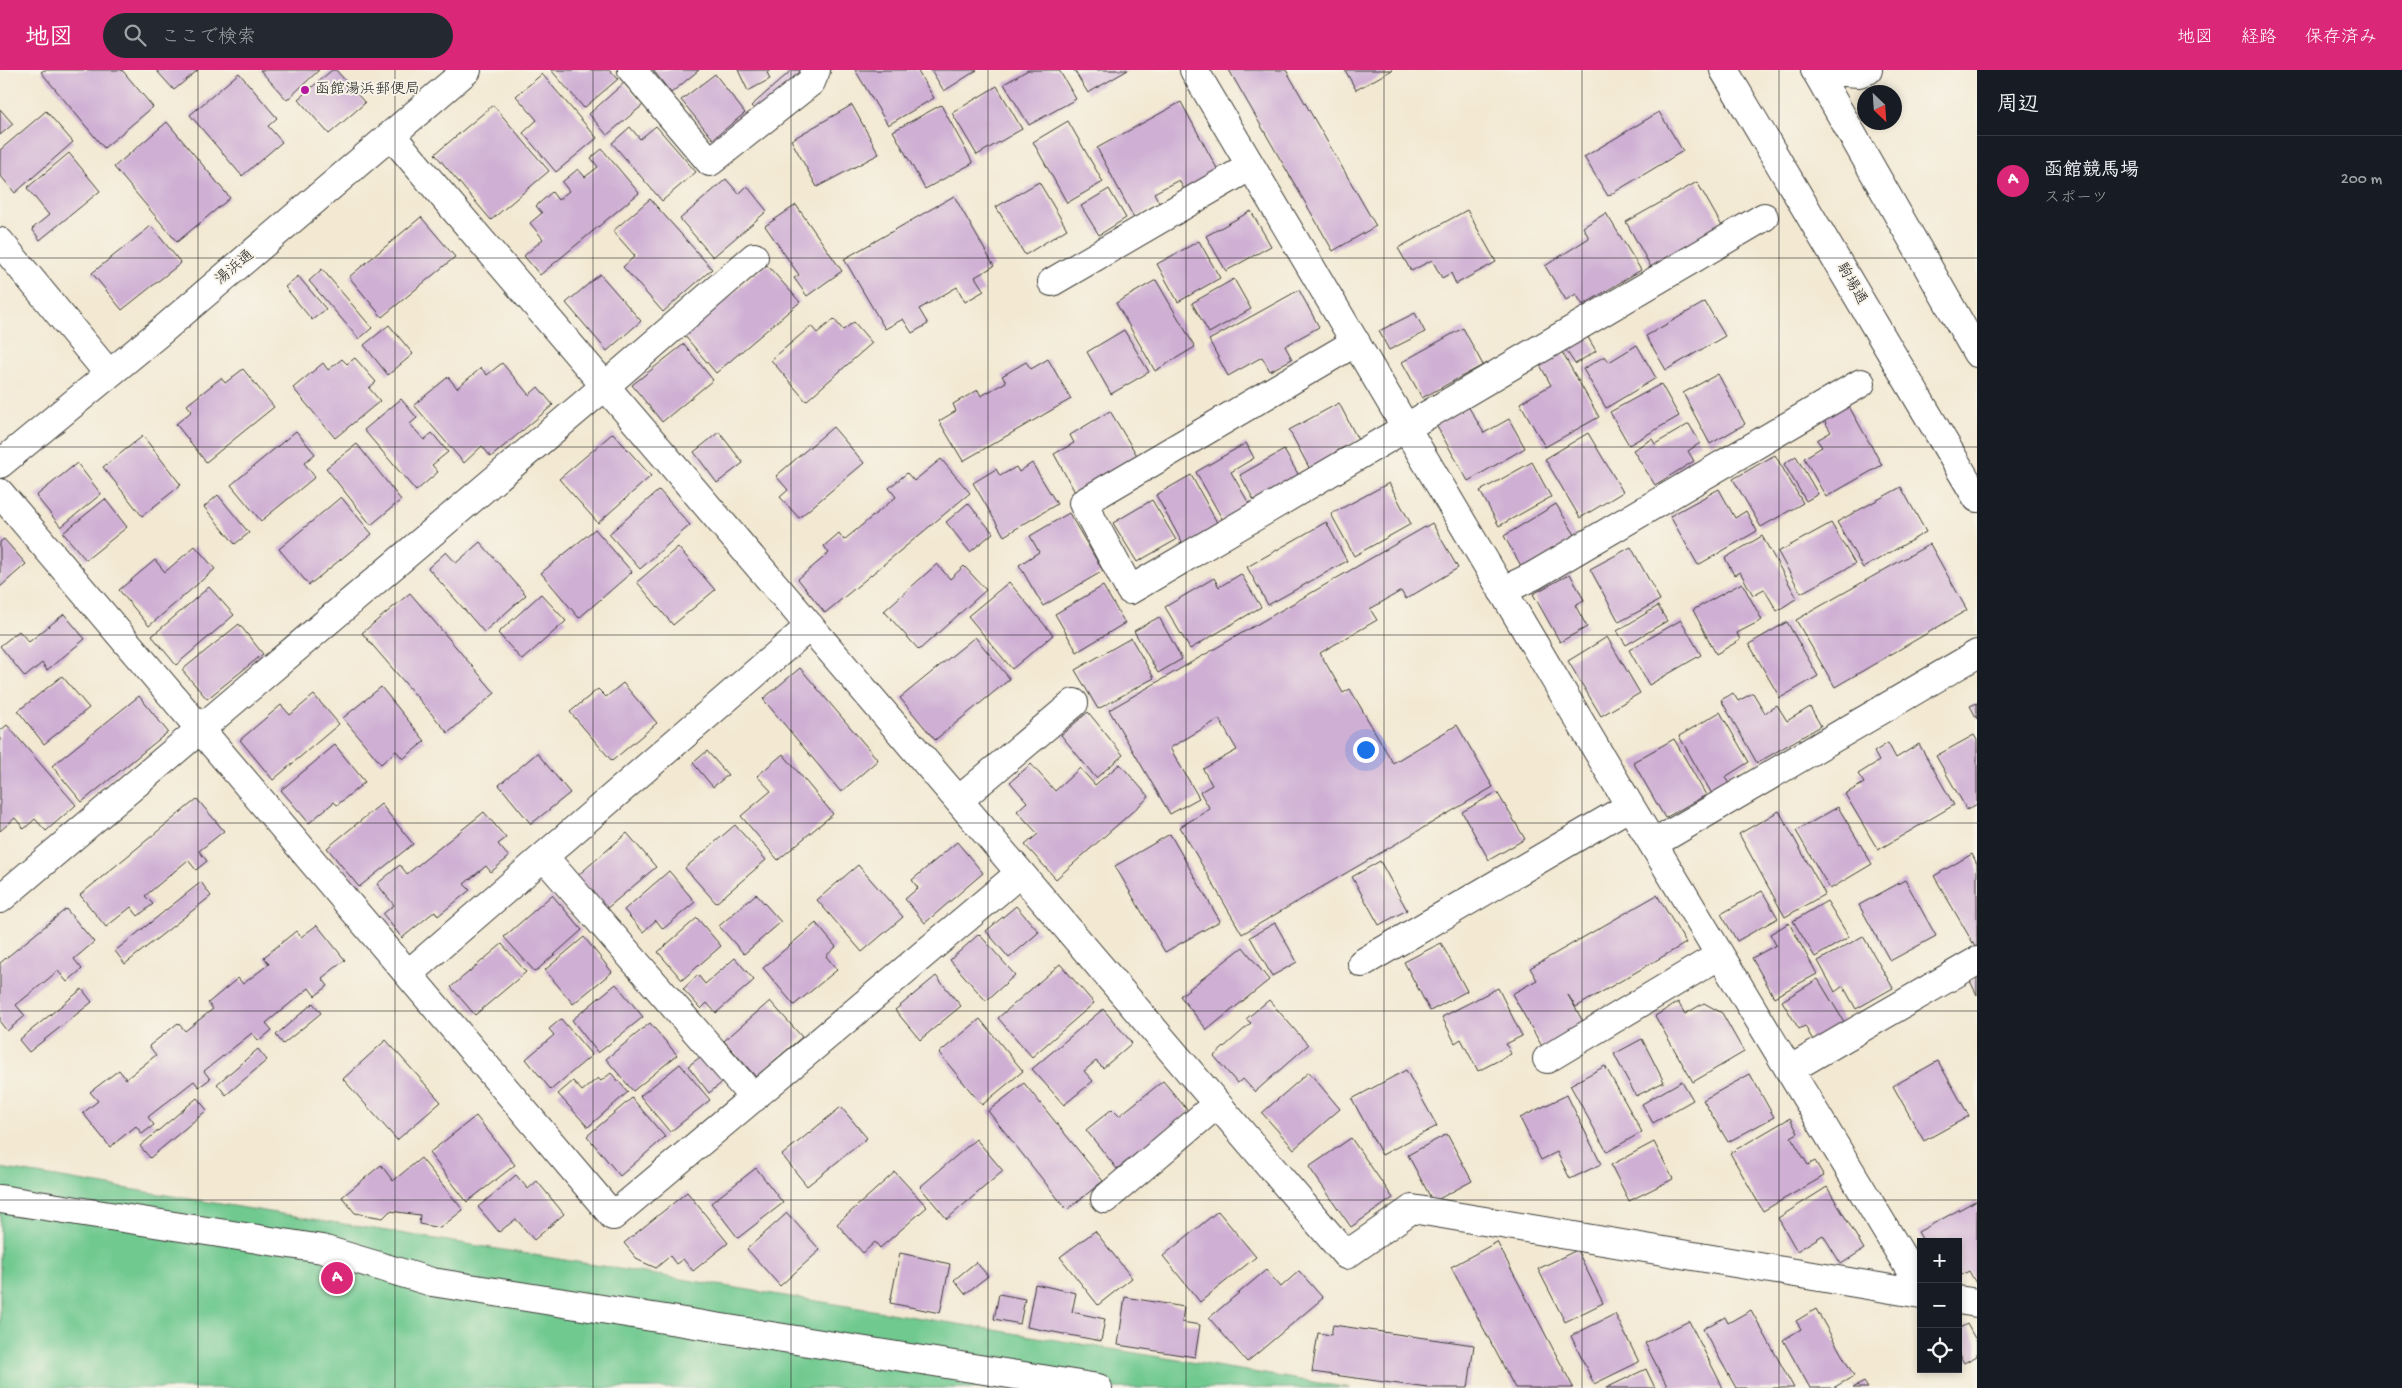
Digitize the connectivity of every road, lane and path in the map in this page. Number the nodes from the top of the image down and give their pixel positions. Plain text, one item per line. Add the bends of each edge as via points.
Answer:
1 (467, 70) edge
2 (632, 70) edge
3 (816, 70) edge
4 (1194, 70) edge
5 (1724, 70) edge
6 (1868, 70) edge
7 (1815, 71) edge
8 (391, 135) junction
9 (1251, 166) junction
10 (1764, 217) dead end
11 (0, 242) edge
12 (754, 257) dead end
13 (1052, 282) dead end
14 (1356, 342) junction
15 (1977, 353) edge
16 (109, 374) junction
17 (1861, 383) dead end
18 (604, 386) junction
19 (1407, 427) junction
20 (0, 464) edge
21 (0, 493) edge
22 (1977, 498) edge
23 (1502, 591) junction
24 (810, 626) junction
25 (1977, 654) edge
26 (1074, 703) dead end
27 (201, 729) junction
28 (959, 800) junction
29 (1630, 806) junction
30 (1653, 844) junction
31 (544, 857) junction
32 (1020, 873) junction
33 (0, 899) edge
34 (1720, 955) junction
35 (1977, 961) edge
36 (1362, 963) dead end
37 (408, 974) junction
38 (1547, 1059) dead end
39 (1789, 1070) junction
40 (754, 1098) junction
41 (1216, 1105) junction
42 (0, 1199) edge
43 (1105, 1199) dead end
44 (1918, 1283) edge
45 (1917, 1293) edge
46 (1962, 1301) edge
47 (1977, 1303) edge
48 (1098, 1388) edge

1 - 8 street, 湯浜通
2 - 3 street via 710,162 811,82
4 - 9 street
5 - 22 street, 駒場通
6 - 7 street via 1859,73
7 - 15 street
8 - 16 street, 湯浜通
8 - 18 street
9 - 13 street
9 - 14 street
10 - 19 street
11 - 16 street
12 - 18 street
14 - 19 street
14 - 19 street via 1083,503 1130,590
16 - 20 street, 湯浜通
17 - 23 street via 1533,576
18 - 24 street
18 - 27 street
19 - 23 street
21 - 27 street
23 - 29 street
24 - 28 street
24 - 31 street
25 - 30 street
26 - 28 street
27 - 33 street
27 - 37 street
28 - 32 street
29 - 30 street
29 - 36 street
30 - 34 street
31 - 37 street
31 - 40 street
32 - 40 street
32 - 41 street
34 - 38 street
34 - 39 street
35 - 39 street
37 - 40 street via 613,1216
39 - 44 street
41 - 43 street
41 - 45 street via 1346,1255 1412,1210
42 - 48 street via 322,1249 432,1282
46 - 47 street

